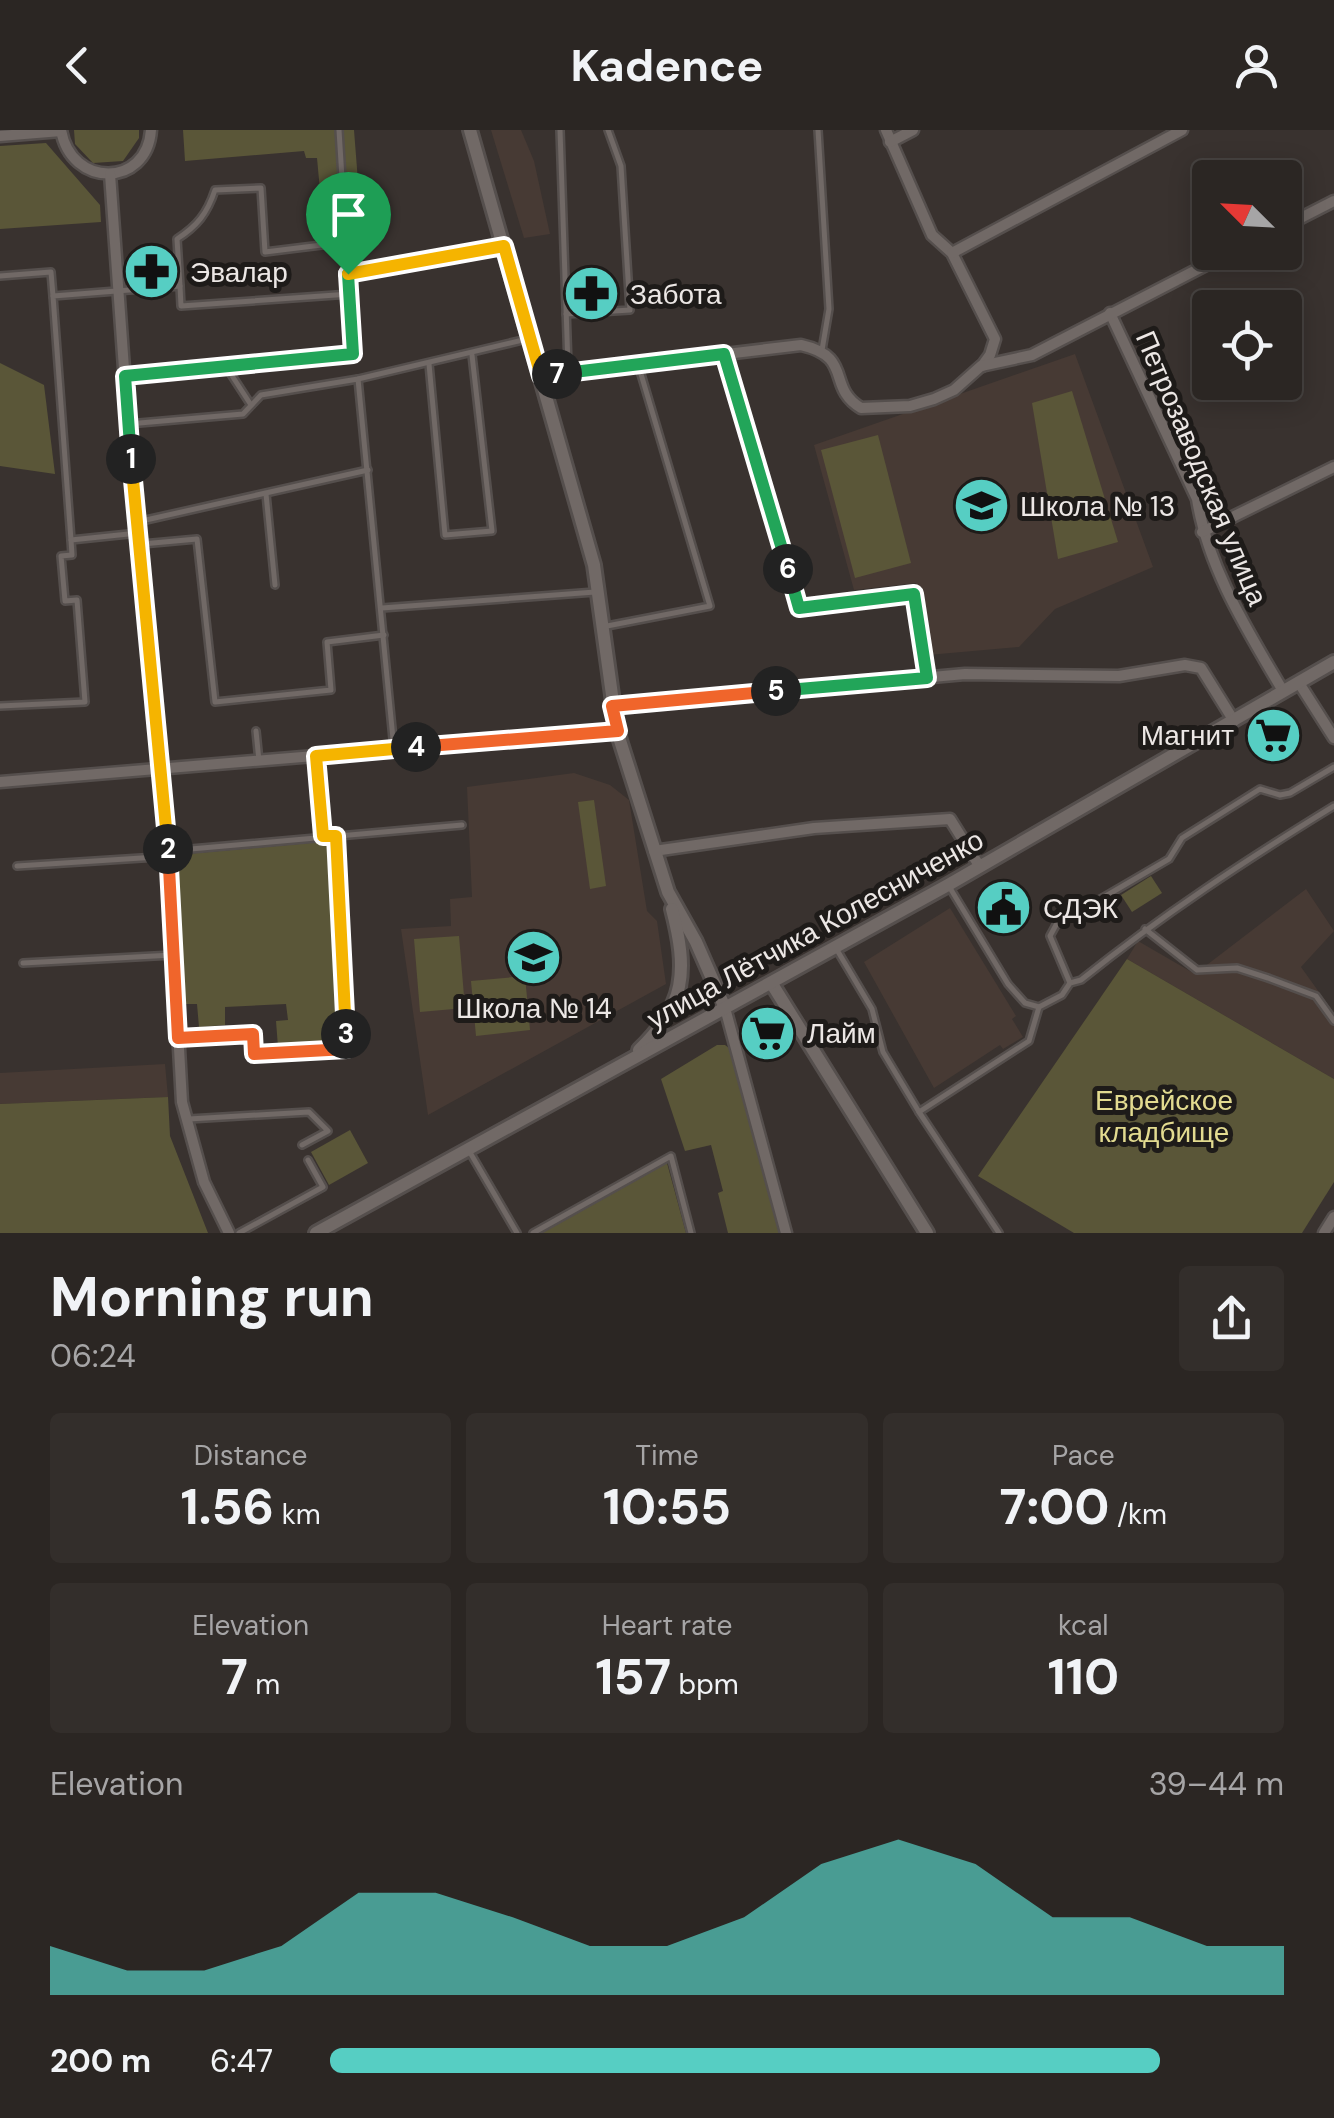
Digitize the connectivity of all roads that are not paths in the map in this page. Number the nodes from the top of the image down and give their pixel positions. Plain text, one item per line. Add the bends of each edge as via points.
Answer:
1 (151, 130) edge
2 (338, 130) edge
3 (470, 130) edge
4 (560, 130) edge
5 (608, 130) edge
6 (818, 130) edge
7 (913, 130) edge
8 (1182, 130) edge
9 (61, 131) edge
10 (0, 136) edge
11 (888, 136) edge
12 (110, 174) junction
13 (1334, 201) edge
14 (1302, 217) edge
15 (346, 242) junction
16 (504, 246) junction
17 (952, 253) junction
18 (1195, 270) edge
19 (348, 274) junction
20 (0, 276) edge
21 (180, 286) junction
22 (118, 290) junction
23 (350, 294) junction
24 (53, 296) junction
25 (1110, 313) junction
26 (566, 314) junction
27 (530, 338) junction
28 (822, 350) junction
29 (724, 354) junction
30 (472, 355) junction
31 (429, 364) junction
32 (638, 364) junction
33 (981, 366) junction
34 (227, 368) junction
35 (125, 376) junction
36 (541, 376) junction
37 (358, 379) junction
38 (251, 405) junction
39 (128, 424) junction
40 (1334, 467) edge
41 (368, 470) junction
42 (266, 494) junction
43 (1202, 532) junction
44 (138, 533) junction
45 (71, 540) junction
46 (275, 585) dead end
47 (598, 592) junction
48 (382, 608) junction
49 (604, 627) junction
50 (384, 635) junction
51 (1334, 662) edge
52 (927, 678) junction
53 (1299, 682) junction
54 (1284, 691) junction
55 (254, 698) junction
56 (0, 706) edge
57 (612, 706) junction
58 (255, 707) dead end
59 (1234, 721) junction
60 (256, 731) dead end
61 (618, 731) junction
62 (1334, 738) edge
63 (394, 749) junction
64 (316, 756) junction
65 (259, 760) junction
66 (1334, 767) edge
67 (158, 769) junction
68 (0, 782) edge
69 (1334, 806) edge
70 (462, 826) dead end
71 (323, 836) junction
72 (336, 836) junction
73 (168, 851) junction
74 (654, 851) junction
75 (17, 866) dead end
76 (980, 867) junction
77 (948, 885) junction
78 (668, 892) junction
79 (1145, 929) junction
80 (835, 947) junction
81 (173, 954) junction
82 (22, 964) dead end
83 (1070, 983) junction
84 (772, 984) junction
85 (1039, 1006) junction
86 (725, 1008) junction
87 (1334, 1020) edge
88 (178, 1038) junction
89 (626, 1062) junction
90 (919, 1112) junction
91 (186, 1119) junction
92 (302, 1145) dead end
93 (468, 1149) junction
94 (308, 1160) dead end
95 (1334, 1217) edge
96 (229, 1233) edge
97 (240, 1233) edge
98 (316, 1233) edge
99 (517, 1233) edge
100 (533, 1233) edge
101 (691, 1233) edge
102 (786, 1233) edge
103 (927, 1233) edge
104 (998, 1233) edge
105 (1324, 1233) edge

1 - 12 street via 146,152
2 - 15 lane
3 - 16 street
4 - 26 lane
5 - 26 lane via 622,166 630,310
6 - 28 lane via 829,309
7 - 11 street
8 - 17 street
9 - 10 street
9 - 12 street via 83,168
11 - 17 street via 932,235
12 - 22 street
13 - 14 street
15 - 19 lane
15 - 21 lane via 265,252 260,188 215,190 196,227 177,239
16 - 19 lane
16 - 27 street
17 - 33 street via 996,339
18 - 25 street
19 - 23 lane
20 - 24 lane via 51,272
21 - 22 lane
21 - 23 lane via 181,306
22 - 24 lane
22 - 35 street
23 - 34 lane via 353,354
24 - 45 lane
25 - 33 street via 1032,356
25 - 43 street, Петрозаводская улица via 1197,499
26 - 36 lane via 568,366
27 - 30 lane
27 - 36 street
28 - 29 street via 801,345
28 - 33 street via 836,364 844,394 861,408 934,399
29 - 32 street
29 - 52 lane via 799,608 914,594
30 - 31 lane
30 - 31 lane via 492,531 445,535
31 - 37 lane
32 - 36 street
32 - 49 lane via 710,606
34 - 35 lane
34 - 38 lane
35 - 39 street
36 - 47 street
37 - 38 lane via 261,395
37 - 41 lane
38 - 39 lane via 242,414
39 - 44 street
40 - 43 street
41 - 42 lane
41 - 48 lane
42 - 44 lane
42 - 46 lane
43 - 54 street, Петрозаводская улица via 1236,610
44 - 45 lane
44 - 55 lane via 197,539 216,702
44 - 67 street
45 - 56 lane via 72,555 60,556 65,600 77,600 84,702
47 - 48 lane
47 - 49 street
48 - 50 lane
49 - 57 street
50 - 55 lane via 327,642 331,690
50 - 63 lane
51 - 53 street, улица Лётчика Колесниченко
52 - 57 street
52 - 59 street via 1119,676 1185,665 1201,668
53 - 54 street, улица Лётчика Колесниченко
53 - 62 street
54 - 59 street, улица Лётчика Колесниченко
55 - 58 lane
57 - 61 street
59 - 76 street, улица Лётчика Колесниченко
60 - 65 lane
61 - 63 street
61 - 74 street
63 - 64 street
64 - 65 street
64 - 71 lane
65 - 67 street
66 - 83 lane via 1290,793 1260,789 1182,838 1169,859 1056,925 1050,936
67 - 68 street
67 - 73 street
69 - 79 lane
70 - 72 lane
71 - 72 lane
71 - 73 lane
72 - 88 lane via 347,1049 254,1054 253,1034
73 - 75 lane
73 - 81 street
74 - 76 street via 814,828 950,819
74 - 78 street
76 - 77 street, улица Лётчика Колесниченко
77 - 80 street, улица Лётчика Колесниченко
77 - 85 lane via 1008,984 1025,1003
78 - 86 street
78 - 89 street via 681,956 676,1000 667,1021
79 - 83 lane
79 - 87 lane via 1196,970 1236,968 1268,978 1316,996
80 - 84 street, улица Лётчика Колесниченко
80 - 90 lane
81 - 82 lane
81 - 88 street
83 - 85 lane
84 - 86 street, улица Лётчика Колесниченко
84 - 103 street
85 - 90 lane via 1029,1042
86 - 89 street, улица Лётчика Колесниченко
86 - 102 street
88 - 91 street
89 - 93 street, улица Лётчика Колесниченко
90 - 104 lane
91 - 92 lane via 309,1112 328,1132
91 - 96 street via 204,1182
93 - 98 street, улица Лётчика Колесниченко
93 - 99 lane
94 - 97 lane via 322,1186
95 - 105 street
100 - 101 lane via 671,1156

